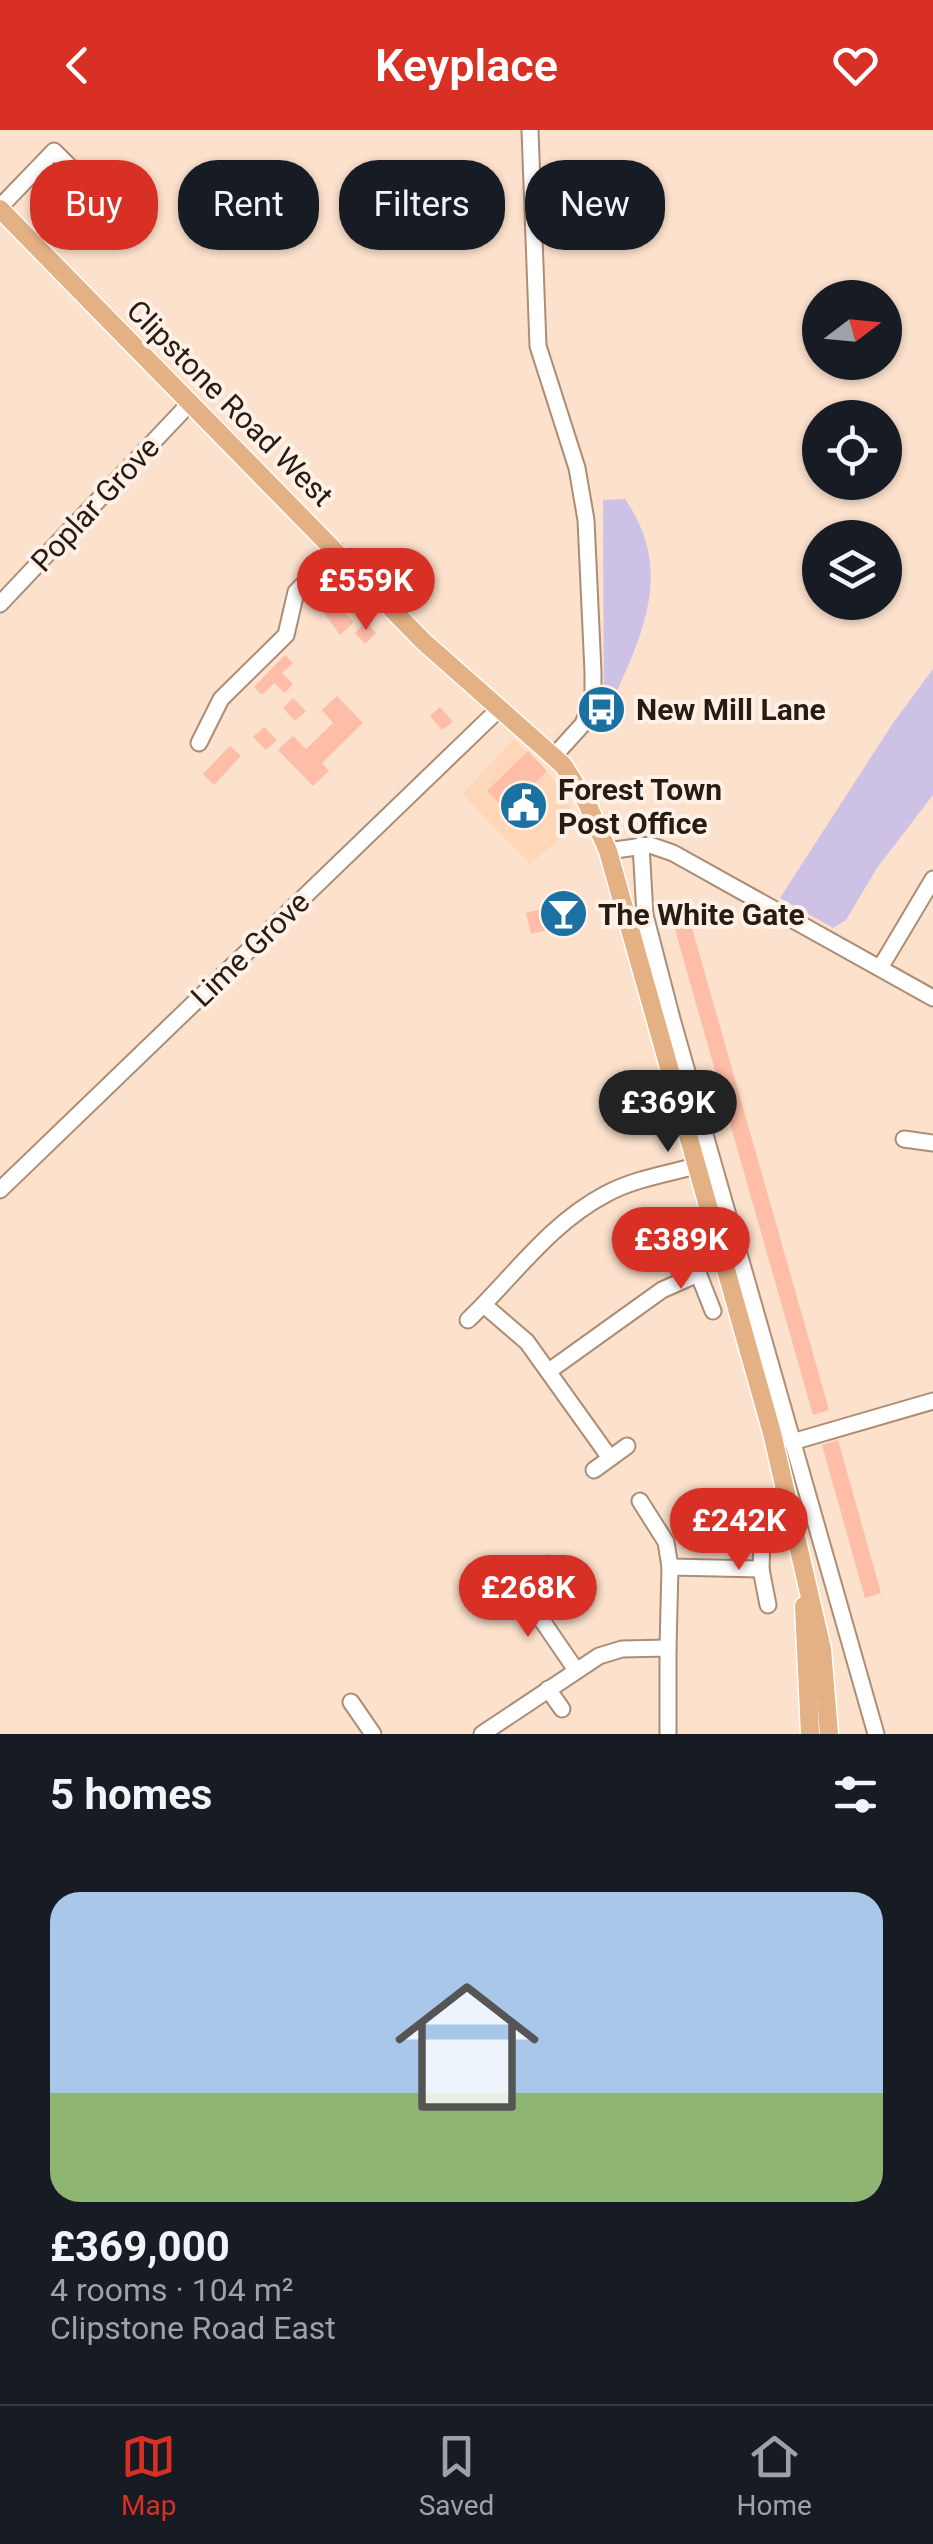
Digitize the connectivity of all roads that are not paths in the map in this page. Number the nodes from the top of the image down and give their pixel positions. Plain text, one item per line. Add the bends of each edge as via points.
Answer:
1 (530, 130) edge
2 (45, 160) edge
3 (63, 160) edge
4 (30, 176) edge
5 (0, 208) edge
6 (190, 403) junction
7 (336, 550) junction
8 (0, 604) edge
9 (500, 708) junction
10 (199, 743) dead end
11 (554, 756) junction
12 (641, 845) junction
13 (608, 851) junction
14 (933, 879) edge
15 (880, 968) junction
16 (933, 998) edge
17 (904, 1139) dead end
18 (933, 1144) edge
19 (696, 1166) junction
20 (0, 1190) edge
21 (691, 1256) dead end
22 (698, 1274) junction
23 (484, 1304) junction
24 (713, 1311) dead end
25 (468, 1320) dead end
26 (549, 1370) junction
27 (933, 1400) edge
28 (792, 1442) junction
29 (627, 1446) dead end
30 (610, 1458) junction
31 (594, 1470) dead end
32 (640, 1501) dead end
33 (762, 1537) dead end
34 (798, 1541) junction
35 (547, 1564) dead end
36 (670, 1568) junction
37 (761, 1568) junction
38 (518, 1584) junction
39 (501, 1596) dead end
40 (768, 1605) dead end
41 (668, 1648) junction
42 (576, 1670) junction
43 (548, 1689) junction
44 (350, 1702) dead end
45 (562, 1709) dead end
46 (372, 1734) edge
47 (482, 1734) edge
48 (668, 1734) edge
49 (810, 1734) edge
50 (829, 1734) edge
51 (876, 1734) edge

1 - 11 street via 538,346 577,468 586,520 593,672 583,724
2 - 3 street via 54,151
4 - 5 street
5 - 6 main road, Clipstone Road West
6 - 7 main road, Clipstone Road West
6 - 8 street, Poplar Grove
7 - 9 main road, Clipstone Road West via 424,642
7 - 10 street via 296,592 286,635 221,699
9 - 11 main road, Clipstone Road West
9 - 20 street, Lime Grove
11 - 13 main road, Clipstone Road West via 586,801
12 - 13 street
12 - 15 street via 673,853
12 - 28 street via 650,933
13 - 19 main road, Clipstone Road West
14 - 15 street
15 - 16 street
17 - 18 street
19 - 23 street via 595,1200 549,1233
19 - 34 main road, Clipstone Road West
21 - 22 street
22 - 24 street
22 - 26 street via 662,1290
23 - 25 street
23 - 26 street
26 - 30 street
27 - 28 street
28 - 51 street
29 - 30 street
30 - 31 street
32 - 36 street via 666,1542
33 - 37 street
34 - 49 main road
34 - 50 main road via 822,1649
35 - 38 street
36 - 37 street
36 - 41 street
37 - 40 street
38 - 39 street
38 - 42 street
41 - 42 street via 615,1650
41 - 48 street
42 - 43 street
43 - 45 street
43 - 47 street
44 - 46 street

